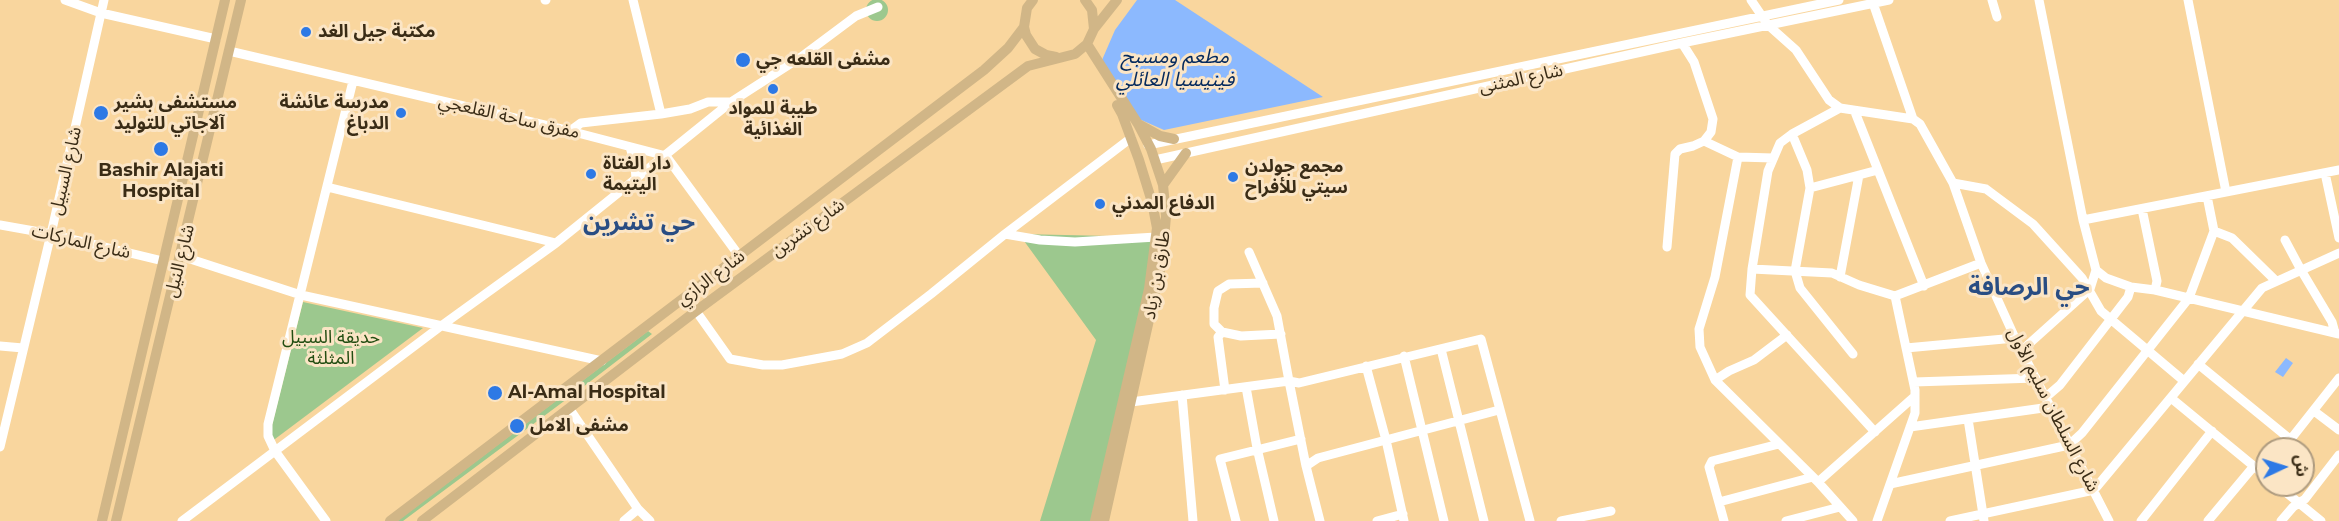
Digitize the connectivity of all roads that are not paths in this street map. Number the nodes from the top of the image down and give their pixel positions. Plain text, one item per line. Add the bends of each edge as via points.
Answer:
1 (65, 0) edge
2 (104, 0) edge
3 (225, 0) edge
4 (241, 0) edge
5 (633, 0) edge
6 (1033, 0) edge
7 (1085, 0) edge
8 (1117, 0) edge
9 (1751, 0) edge
10 (1839, 0) edge
11 (1889, 0) edge
12 (1992, 0) edge
13 (2039, 0) edge
14 (2188, 0) edge
15 (1873, 3) junction
16 (878, 7) dead end
17 (101, 14) junction
18 (1997, 17) dead end
19 (1765, 21) junction
20 (1024, 27) junction
21 (1094, 29) junction
22 (216, 39) junction
23 (1682, 43) junction
24 (1085, 46) junction
25 (230, 51) junction
26 (1059, 58) junction
27 (353, 81) junction
28 (731, 102) junction
29 (1840, 108) junction
30 (1855, 112) junction
31 (661, 114) junction
32 (1913, 119) junction
33 (1137, 124) junction
34 (570, 131) junction
35 (1792, 134) junction
36 (1141, 139) junction
37 (1174, 139) junction
38 (1704, 141) junction
39 (630, 147) junction
40 (1186, 153) junction
41 (666, 156) junction
42 (1738, 157) junction
43 (1154, 158) junction
44 (1773, 159) junction
45 (1139, 160) junction
46 (1878, 170) junction
47 (2339, 170) edge
48 (2325, 173) junction
49 (1859, 175) junction
50 (636, 180) junction
51 (1953, 183) junction
52 (1163, 185) junction
53 (327, 187) junction
54 (1810, 188) junction
55 (2226, 192) junction
56 (2207, 196) junction
57 (2142, 209) junction
58 (2083, 220) junction
59 (0, 225) edge
60 (2214, 231) junction
61 (51, 234) junction
62 (1005, 234) junction
63 (1156, 237) junction
64 (2339, 238) edge
65 (2285, 240) dead end
66 (556, 243) junction
67 (1667, 247) dead end
68 (1249, 252) dead end
69 (2339, 254) edge
70 (181, 256) junction
71 (740, 257) junction
72 (163, 261) junction
73 (1981, 263) junction
74 (1752, 269) junction
75 (2096, 270) junction
76 (2301, 270) junction
77 (1795, 271) junction
78 (1840, 277) junction
79 (2276, 281) junction
80 (1263, 283) junction
81 (1924, 286) junction
82 (2131, 287) junction
83 (2090, 289) junction
84 (2155, 290) junction
85 (301, 295) junction
86 (1895, 296) junction
87 (2189, 298) junction
88 (696, 311) junction
89 (2243, 311) junction
90 (2111, 319) junction
91 (441, 326) junction
92 (1222, 332) junction
93 (1281, 334) junction
94 (2337, 334) edge
95 (1787, 335) junction
96 (2015, 338) junction
97 (0, 346) edge
98 (23, 348) junction
99 (1906, 348) junction
100 (1441, 349) junction
101 (2021, 351) junction
102 (2147, 351) junction
103 (1853, 354) dead end
104 (1404, 356) junction
105 (602, 361) junction
106 (2198, 364) junction
107 (1366, 366) junction
108 (2036, 378) junction
109 (2339, 378) edge
110 (1715, 380) junction
111 (1289, 381) junction
112 (2184, 381) junction
113 (1914, 382) junction
114 (1245, 387) junction
115 (1225, 390) junction
116 (1182, 395) junction
117 (1915, 396) junction
118 (2046, 397) junction
119 (2170, 398) junction
120 (1131, 402) junction
121 (2050, 407) junction
122 (569, 408) junction
123 (1499, 410) junction
124 (2314, 411) junction
125 (1968, 419) junction
126 (1459, 422) junction
127 (1910, 427) junction
128 (2339, 430) edge
129 (1422, 431) junction
130 (1875, 432) junction
131 (2212, 432) junction
132 (2287, 437) edge
133 (2293, 437) edge
134 (1301, 439) junction
135 (1386, 440) junction
136 (1779, 444) junction
137 (2069, 445) junction
138 (0, 447) edge
139 (1257, 448) junction
140 (274, 451) junction
141 (2339, 455) edge
142 (1306, 466) junction
143 (1976, 466) junction
144 (2254, 466) joint
145 (1816, 480) junction
146 (1890, 484) junction
147 (2094, 490) junction
148 (2293, 497) edge
149 (1719, 502) junction
150 (2299, 502) junction
151 (1840, 507) junction
152 (638, 509) junction
153 (1611, 511) dead end
154 (1403, 517) edge
155 (1984, 518) edge
156 (102, 521) edge
157 (116, 521) edge
158 (182, 521) edge
159 (326, 521) edge
160 (390, 521) edge
161 (422, 521) edge
162 (624, 521) edge
163 (650, 521) edge
164 (1095, 521) edge
165 (1104, 521) edge
166 (1193, 521) edge
167 (1236, 521) edge
168 (1274, 521) edge
169 (1320, 521) edge
170 (1377, 521) edge
171 (1444, 521) edge
172 (1484, 521) edge
173 (1530, 521) edge
174 (1561, 521) edge
175 (1724, 521) edge
176 (1786, 521) edge
177 (1853, 521) edge
178 (1877, 521) edge
179 (1950, 521) edge
180 (2109, 521) edge
181 (2140, 521) edge
182 (2208, 521) edge
183 (2281, 521) edge
184 (2321, 521) edge

1 - 17 street
2 - 17 street, شارع السبيل
3 - 22 main road, شارع النيل
4 - 25 main road, شارع النيل
5 - 31 street
6 - 20 main road via 1027,8
7 - 21 main road via 1092,10
8 - 21 main road
9 - 19 street
10 - 19 street, شارع المثنى
11 - 15 street, شارع المثنى
12 - 18 street
13 - 58 street
14 - 55 street
15 - 19 street, شارع المثنى
15 - 32 street, شارع السلطان سليم الأول
16 - 28 street via 856,16
17 - 22 street
17 - 61 street, شارع السبيل
19 - 23 street, شارع المثنى
19 - 29 street via 1796,50 1829,100
19 - 37 street, شارع المثنى
20 - 26 main road via 1035,49
20 - 71 main road, شارع الرازي via 984,70
21 - 24 main road
22 - 72 main road, شارع النيل
23 - 38 street via 1694,62 1713,119 1711,132
23 - 40 street, شارع المثنى
24 - 26 main road, شارع تشرين via 1075,54
24 - 33 main road, طارق بن زياد
24 - 36 main road via 1122,114
25 - 27 street, مفرق ساحة القلعجي
25 - 70 main road, شارع النيل
26 - 88 main road, شارع تشرين via 1029,66
27 - 34 street, مفرق ساحة القلعجي
27 - 53 street
28 - 31 street via 708,102
28 - 41 street
29 - 30 street
29 - 35 street
30 - 32 street
30 - 46 street
31 - 34 street via 581,123
32 - 51 street, شارع السلطان سليم الأول via 1920,124
33 - 36 main road, طارق بن زياد
33 - 37 main road
34 - 39 street, مفرق ساحة القلعجي
35 - 44 street via 1780,143
35 - 54 street
36 - 37 street, شارع المثنى
36 - 43 main road, طارق بن زياد
36 - 45 main road
36 - 62 street
38 - 42 street
38 - 67 street via 1675,154
39 - 41 street, مفرق ساحة القلعجي
39 - 50 street
40 - 43 street, شارع المثنى
40 - 52 main road
41 - 50 street
41 - 71 street
42 - 44 street
42 - 110 street via 1715,277 1699,329 1700,347
43 - 45 main road
43 - 52 main road, طارق بن زياد
44 - 74 street
45 - 63 main road via 1152,202
46 - 49 street
46 - 81 street
47 - 48 street
48 - 55 street
48 - 64 street
49 - 54 street
49 - 78 street
50 - 66 street
51 - 73 street, شارع السلطان سليم الأول
51 - 83 street via 1986,189 2033,224
52 - 120 main road, طارق بن زياد via 1166,216 1162,262
53 - 66 street
53 - 85 street
54 - 77 street
55 - 56 street
56 - 57 street
56 - 60 street
57 - 58 street
57 - 84 street via 2157,281
58 - 75 street
59 - 61 street, شارع الماركات
60 - 79 street via 2232,238
60 - 87 street
61 - 72 street, شارع الماركات
61 - 98 street, شارع السبيل
62 - 63 street via 1075,242
62 - 88 street via 867,343 842,354 782,365 730,359
63 - 164 main road via 1149,289
65 - 76 street
66 - 91 street
68 - 80 street
69 - 76 street
70 - 85 street
70 - 157 main road, شارع النيل
71 - 105 main road, شارع الرازي
72 - 156 main road, شارع النيل
73 - 81 street
73 - 96 street, شارع السلطان سليم الأول
74 - 77 street
74 - 95 street via 1750,295
75 - 82 street
75 - 83 street
76 - 79 street
76 - 94 street
77 - 78 street
77 - 103 street via 1800,288
78 - 86 street
79 - 89 street via 2262,288
80 - 92 street via 1229,284 1218,291 1214,324
80 - 93 street
81 - 86 street
82 - 84 street
82 - 90 street
83 - 90 street via 2101,311
83 - 101 street
84 - 87 street
85 - 91 street
85 - 140 street via 268,424
86 - 99 street
87 - 89 street
87 - 102 street
88 - 122 main road, شارع تشرين
89 - 94 street
89 - 106 street
90 - 102 street
90 - 118 street via 2060,385
91 - 105 street
91 - 140 street
92 - 93 street via 1241,336
92 - 115 street via 1218,337
93 - 111 street
95 - 110 street via 1754,360
95 - 130 street
96 - 99 street
96 - 101 street, شارع السلطان سليم الأول
97 - 98 street
98 - 138 street, شارع السبيل
99 - 113 street
100 - 104 street
100 - 123 street via 1481,339
100 - 126 street
101 - 108 street, شارع السلطان سليم الأول
102 - 112 street
102 - 137 street
104 - 107 street
104 - 129 street
105 - 160 main road, شارع الرازي
106 - 112 street
106 - 132 street
107 - 111 street via 1299,383
107 - 135 street
108 - 113 street
108 - 118 street, شارع السلطان سليم الأول
109 - 124 street
110 - 136 street
111 - 114 street
111 - 134 street
112 - 119 street
113 - 117 street
114 - 115 street
114 - 139 street
115 - 116 street
116 - 120 street
116 - 166 street
117 - 127 street
117 - 130 street
118 - 121 street, شارع السلطان سليم الأول
119 - 131 street
119 - 147 street
120 - 165 main road, طارق بن زياد
121 - 125 street
121 - 137 street, شارع السلطان سليم الأول
122 - 152 street
122 - 161 main road, شارع تشرين
123 - 126 street
123 - 173 street
124 - 128 street
124 - 133 street
125 - 127 street
125 - 143 street
126 - 129 street
126 - 172 street
127 - 146 street
129 - 135 street
129 - 171 street
130 - 145 street
131 - 144 street
131 - 181 street
134 - 139 street
134 - 142 street
135 - 142 street via 1318,458
135 - 154 street
136 - 145 street
136 - 149 street via 1712,461 1709,467
137 - 143 street
137 - 147 street, شارع السلطان سليم الأول
139 - 167 street via 1220,459
139 - 168 street
140 - 158 street
140 - 159 street
141 - 150 street
142 - 169 street
143 - 146 street
143 - 155 street
144 - 182 street
145 - 149 street
145 - 151 street
146 - 178 street
147 - 155 street
147 - 180 street, شارع السلطان سليم الأول
148 - 150 street
149 - 175 street
150 - 183 street
150 - 184 street
151 - 176 street
151 - 177 street
152 - 162 street
152 - 163 street
153 - 174 street
154 - 170 street
155 - 179 street

